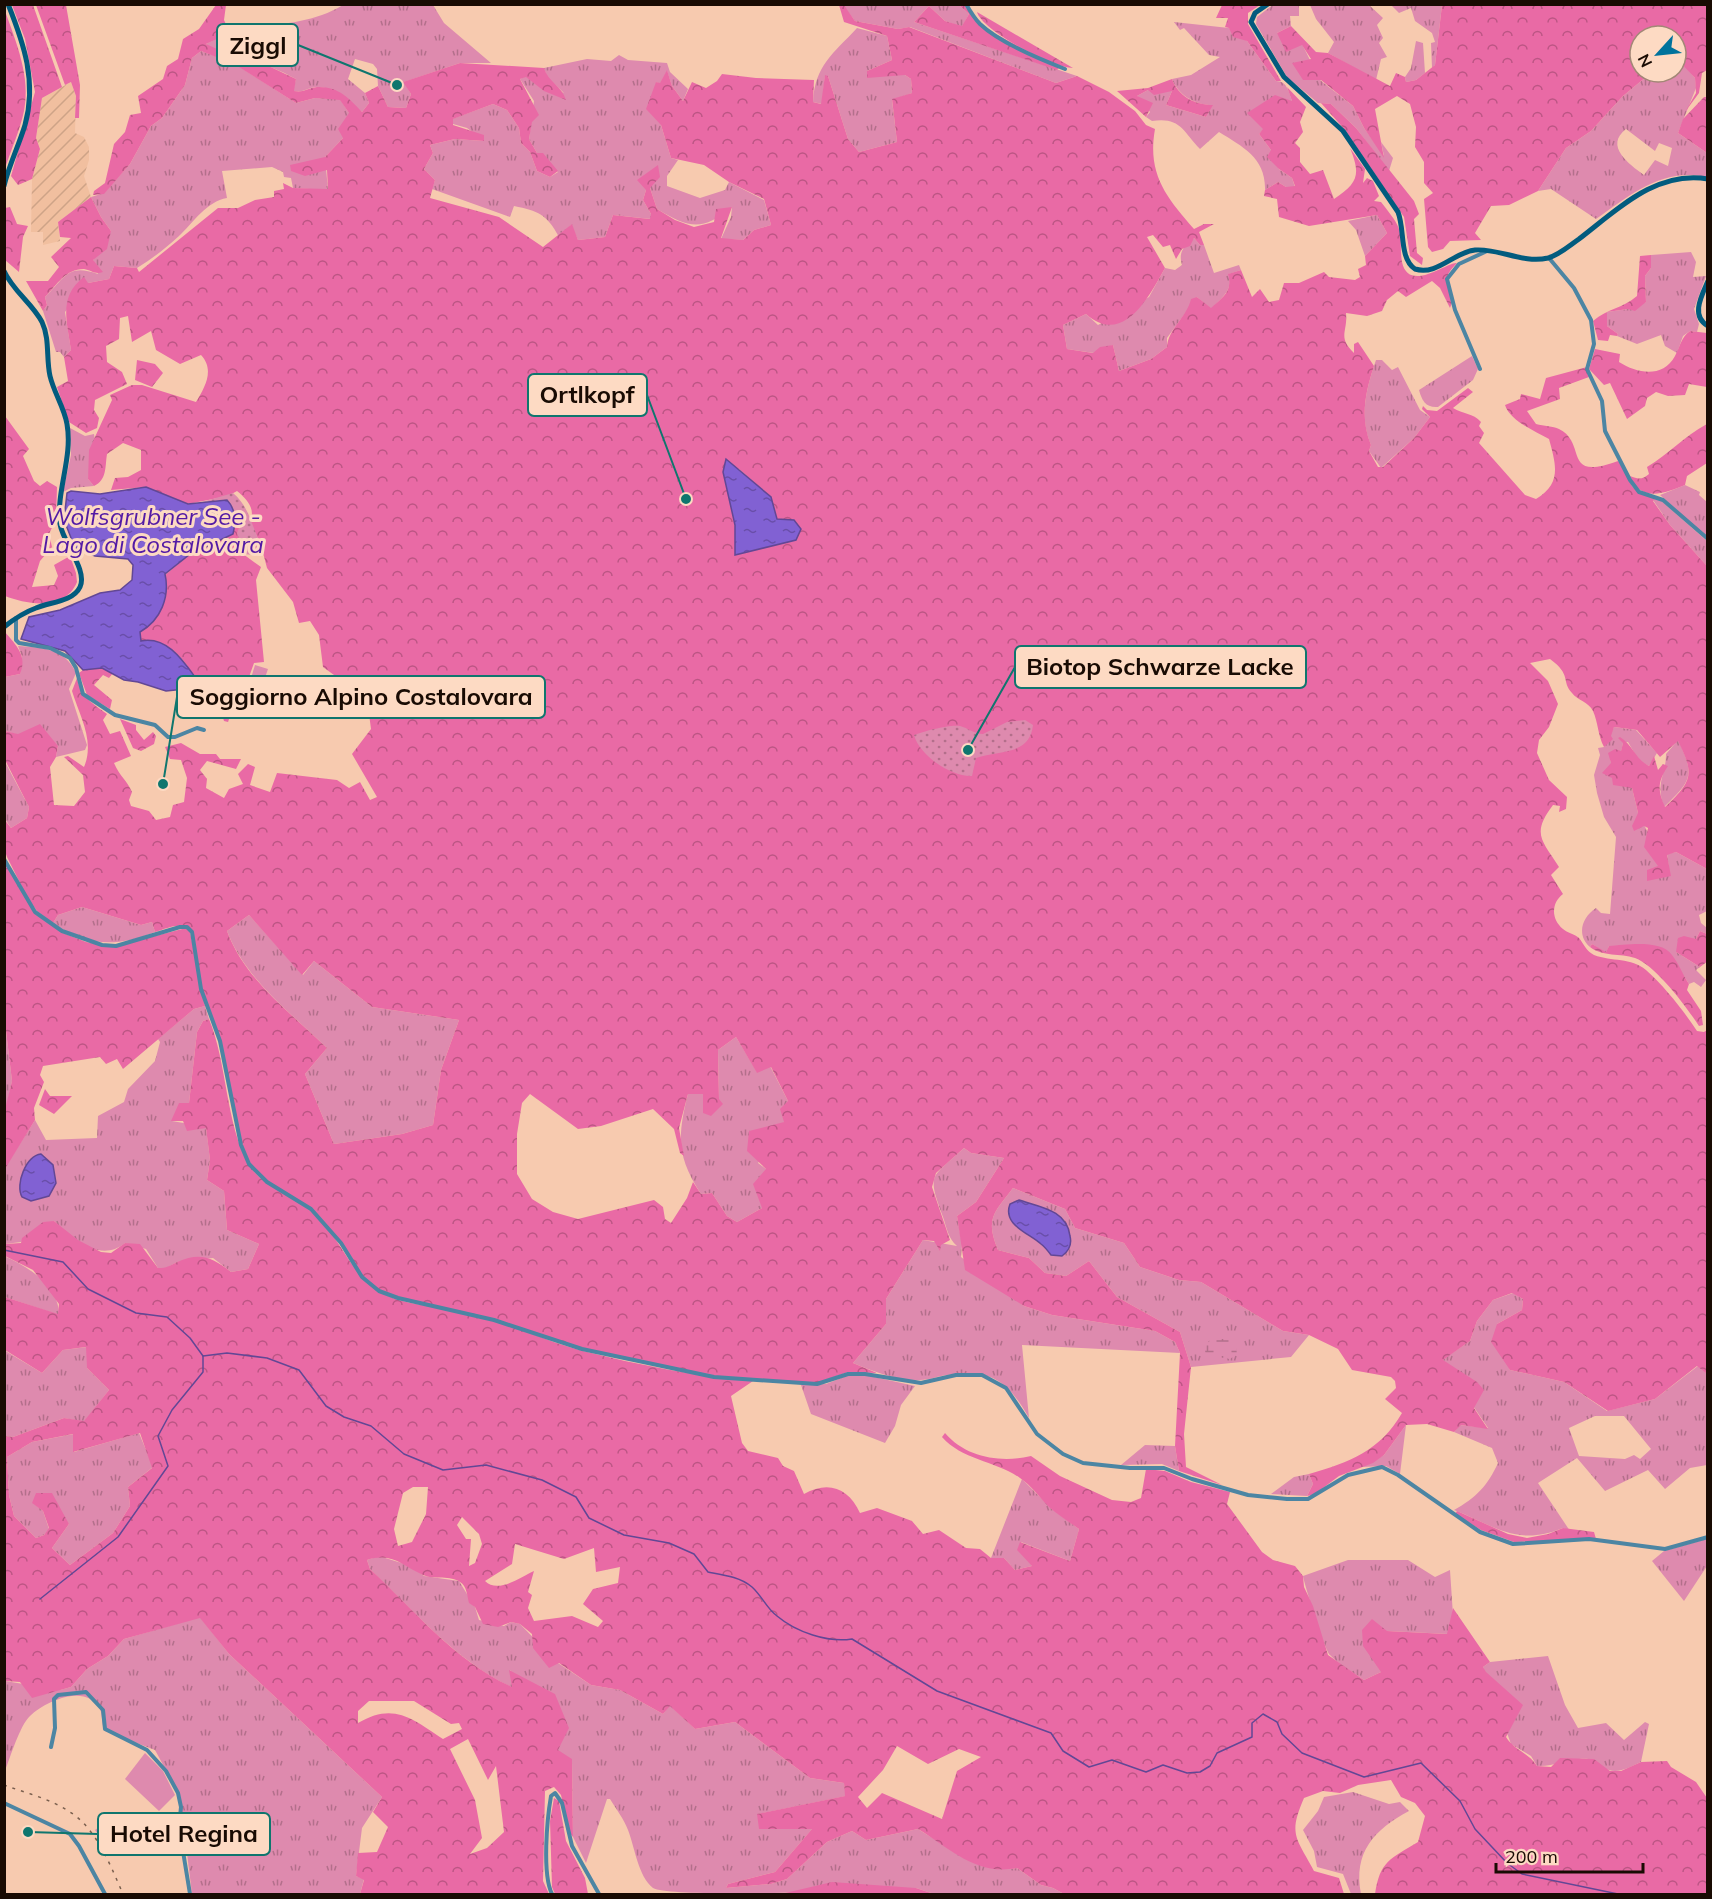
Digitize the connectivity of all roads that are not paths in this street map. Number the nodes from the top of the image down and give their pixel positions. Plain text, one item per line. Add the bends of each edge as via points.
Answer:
1 (8, 4) edge
2 (966, 4) edge
3 (1268, 4) edge
4 (1272, 4) edge
5 (1282, 4) edge
6 (1065, 69) dead end
7 (1707, 179) edge
8 (4, 186) edge
9 (1487, 250) junction
10 (1549, 258) junction
11 (4, 271) edge
12 (1707, 281) edge
13 (1707, 326) edge
14 (1480, 369) dead end
15 (1707, 539) edge
16 (16, 618) junction
17 (4, 627) edge
18 (204, 730) dead end
19 (4, 858) edge
20 (1707, 1537) edge
21 (51, 1747) dead end
22 (4, 1803) edge
23 (105, 1894) edge
24 (190, 1894) edge
25 (552, 1894) edge
26 (599, 1894) edge

1 - 8 main road via 22,39 30,74 30,100
2 - 6 street via 980,24 1035,58
3 - 9 main road via 1252,18 1256,33 1284,78 1325,113 1356,148 1398,212 1409,264 1428,270 1464,252
4 - 5 street
7 - 10 main road via 1678,179 1650,187
9 - 10 main road via 1537,260
9 - 14 street via 1459,264 1447,279 1455,310
10 - 15 street via 1574,288 1591,320 1594,344 1587,369 1602,401 1605,431 1630,480 1639,492 1663,500
11 - 16 main road via 42,324 50,376 67,424 60,521 67,546 81,572 80,587 68,598
12 - 13 main road via 1698,309 1700,320
16 - 17 main road
16 - 18 street via 16,640 70,658 83,694 108,711 126,720 155,725 168,736 176,737 197,728
19 - 20 street via 35,912 62,931 116,946 180,927 192,932 201,989 219,1041 241,1145 249,1164 267,1182 310,1209 341,1243 362,1277 380,1291 494,1320 582,1349 714,1377 817,1384 849,1374 921,1383 956,1375 982,1375 1006,1388 1037,1434 1063,1454 1083,1463 1164,1468 1248,1495 1308,1499 1348,1475 1382,1467 1480,1532 1513,1544 1589,1539 1665,1549
21 - 24 street via 54,1699 58,1695 86,1692 103,1710 105,1729 146,1749 157,1759 181,1807 179,1827
22 - 23 street via 70,1834
25 - 26 street via 547,1878 548,1820 551,1796 555,1793 562,1803 572,1846

